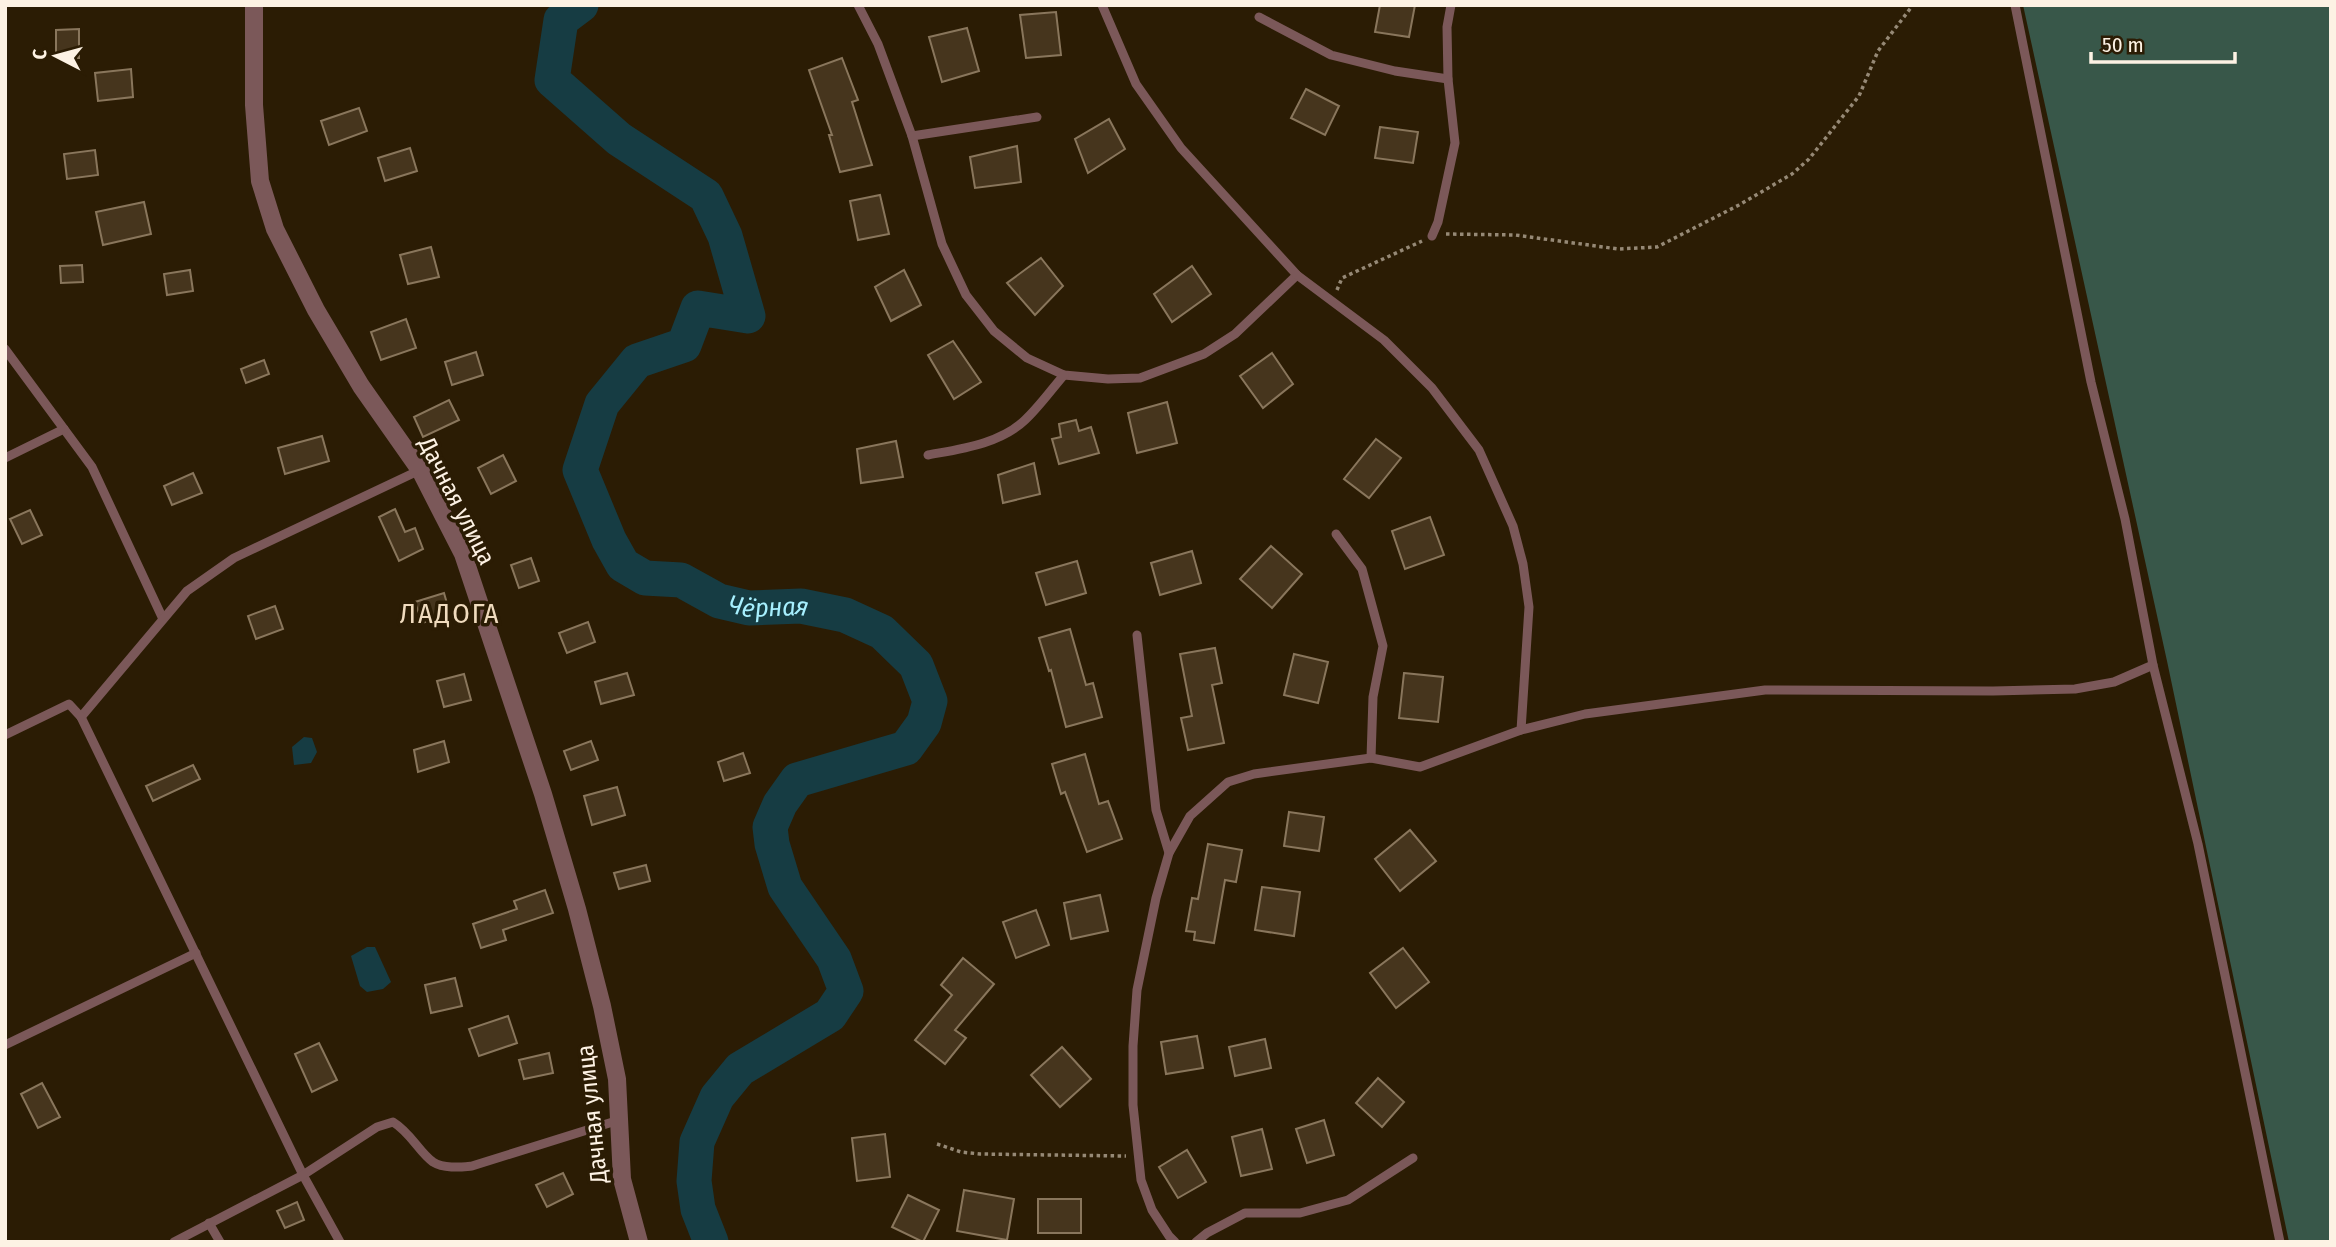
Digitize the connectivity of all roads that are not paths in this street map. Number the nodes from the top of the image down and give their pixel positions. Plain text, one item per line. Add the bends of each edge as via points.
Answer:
1 (254, 5) edge
2 (858, 5) edge
3 (1102, 5) edge
4 (1451, 5) edge
5 (2015, 5) edge
6 (1259, 17) dead end
7 (1448, 79) junction
8 (1037, 117) dead end
9 (912, 136) junction
10 (1432, 236) road end
11 (1297, 275) junction
12 (5, 349) edge
13 (1064, 375) junction
14 (64, 429) junction
15 (928, 455) dead end
16 (5, 458) edge
17 (420, 470) junction
18 (1336, 534) dead end
19 (163, 619) junction
20 (1137, 635) dead end
21 (2152, 665) junction
22 (81, 717) junction
23 (1521, 730) junction
24 (5, 735) edge
25 (1371, 758) junction
26 (1170, 853) junction
27 (196, 953) junction
28 (5, 1045) edge
29 (619, 1120) junction
30 (1413, 1158) dead end
31 (303, 1175) junction
32 (209, 1223) junction
33 (174, 1242) edge
34 (220, 1242) edge
35 (340, 1242) edge
36 (639, 1242) edge
37 (1175, 1242) edge
38 (1196, 1242) edge
39 (2280, 1242) edge

1 - 17 street, Дачная улица via 260,181 275,229 361,386
2 - 9 lane via 878,44
3 - 11 lane via 1136,84 1181,148
4 - 7 lane
5 - 21 lane
6 - 7 lane via 1331,55
7 - 10 lane via 1455,143
8 - 9 lane
9 - 13 lane via 942,244 966,295 994,331 1027,358
11 - 13 lane via 1235,334 1205,354 1140,378
11 - 23 lane via 1384,340 1432,388 1479,450 1513,526 1524,565 1529,607
12 - 14 lane
13 - 15 lane via 1024,421 1003,435
14 - 16 lane
14 - 19 lane via 92,467
17 - 19 lane via 234,558 187,591
17 - 29 street, Дачная улица via 463,554 543,794 602,1006 617,1079
18 - 25 lane via 1362,569 1383,646 1373,697
19 - 22 lane
20 - 26 lane via 1156,810
21 - 23 lane via 2114,682 2075,689 1765,690 1586,714
21 - 39 lane via 2198,844
22 - 24 lane via 69,704
22 - 27 lane
23 - 25 lane via 1420,767
25 - 26 lane via 1254,774 1228,782 1190,816
26 - 37 lane via 1137,990 1133,1105 1141,1180 1152,1210
27 - 28 lane
27 - 31 lane
29 - 31 lane via 472,1166 452,1167 434,1163 393,1122 377,1127
29 - 36 street, Дачная улица via 622,1179
30 - 38 lane via 1348,1200 1300,1213 1245,1213
31 - 32 lane
31 - 35 lane
32 - 33 lane
32 - 34 lane

